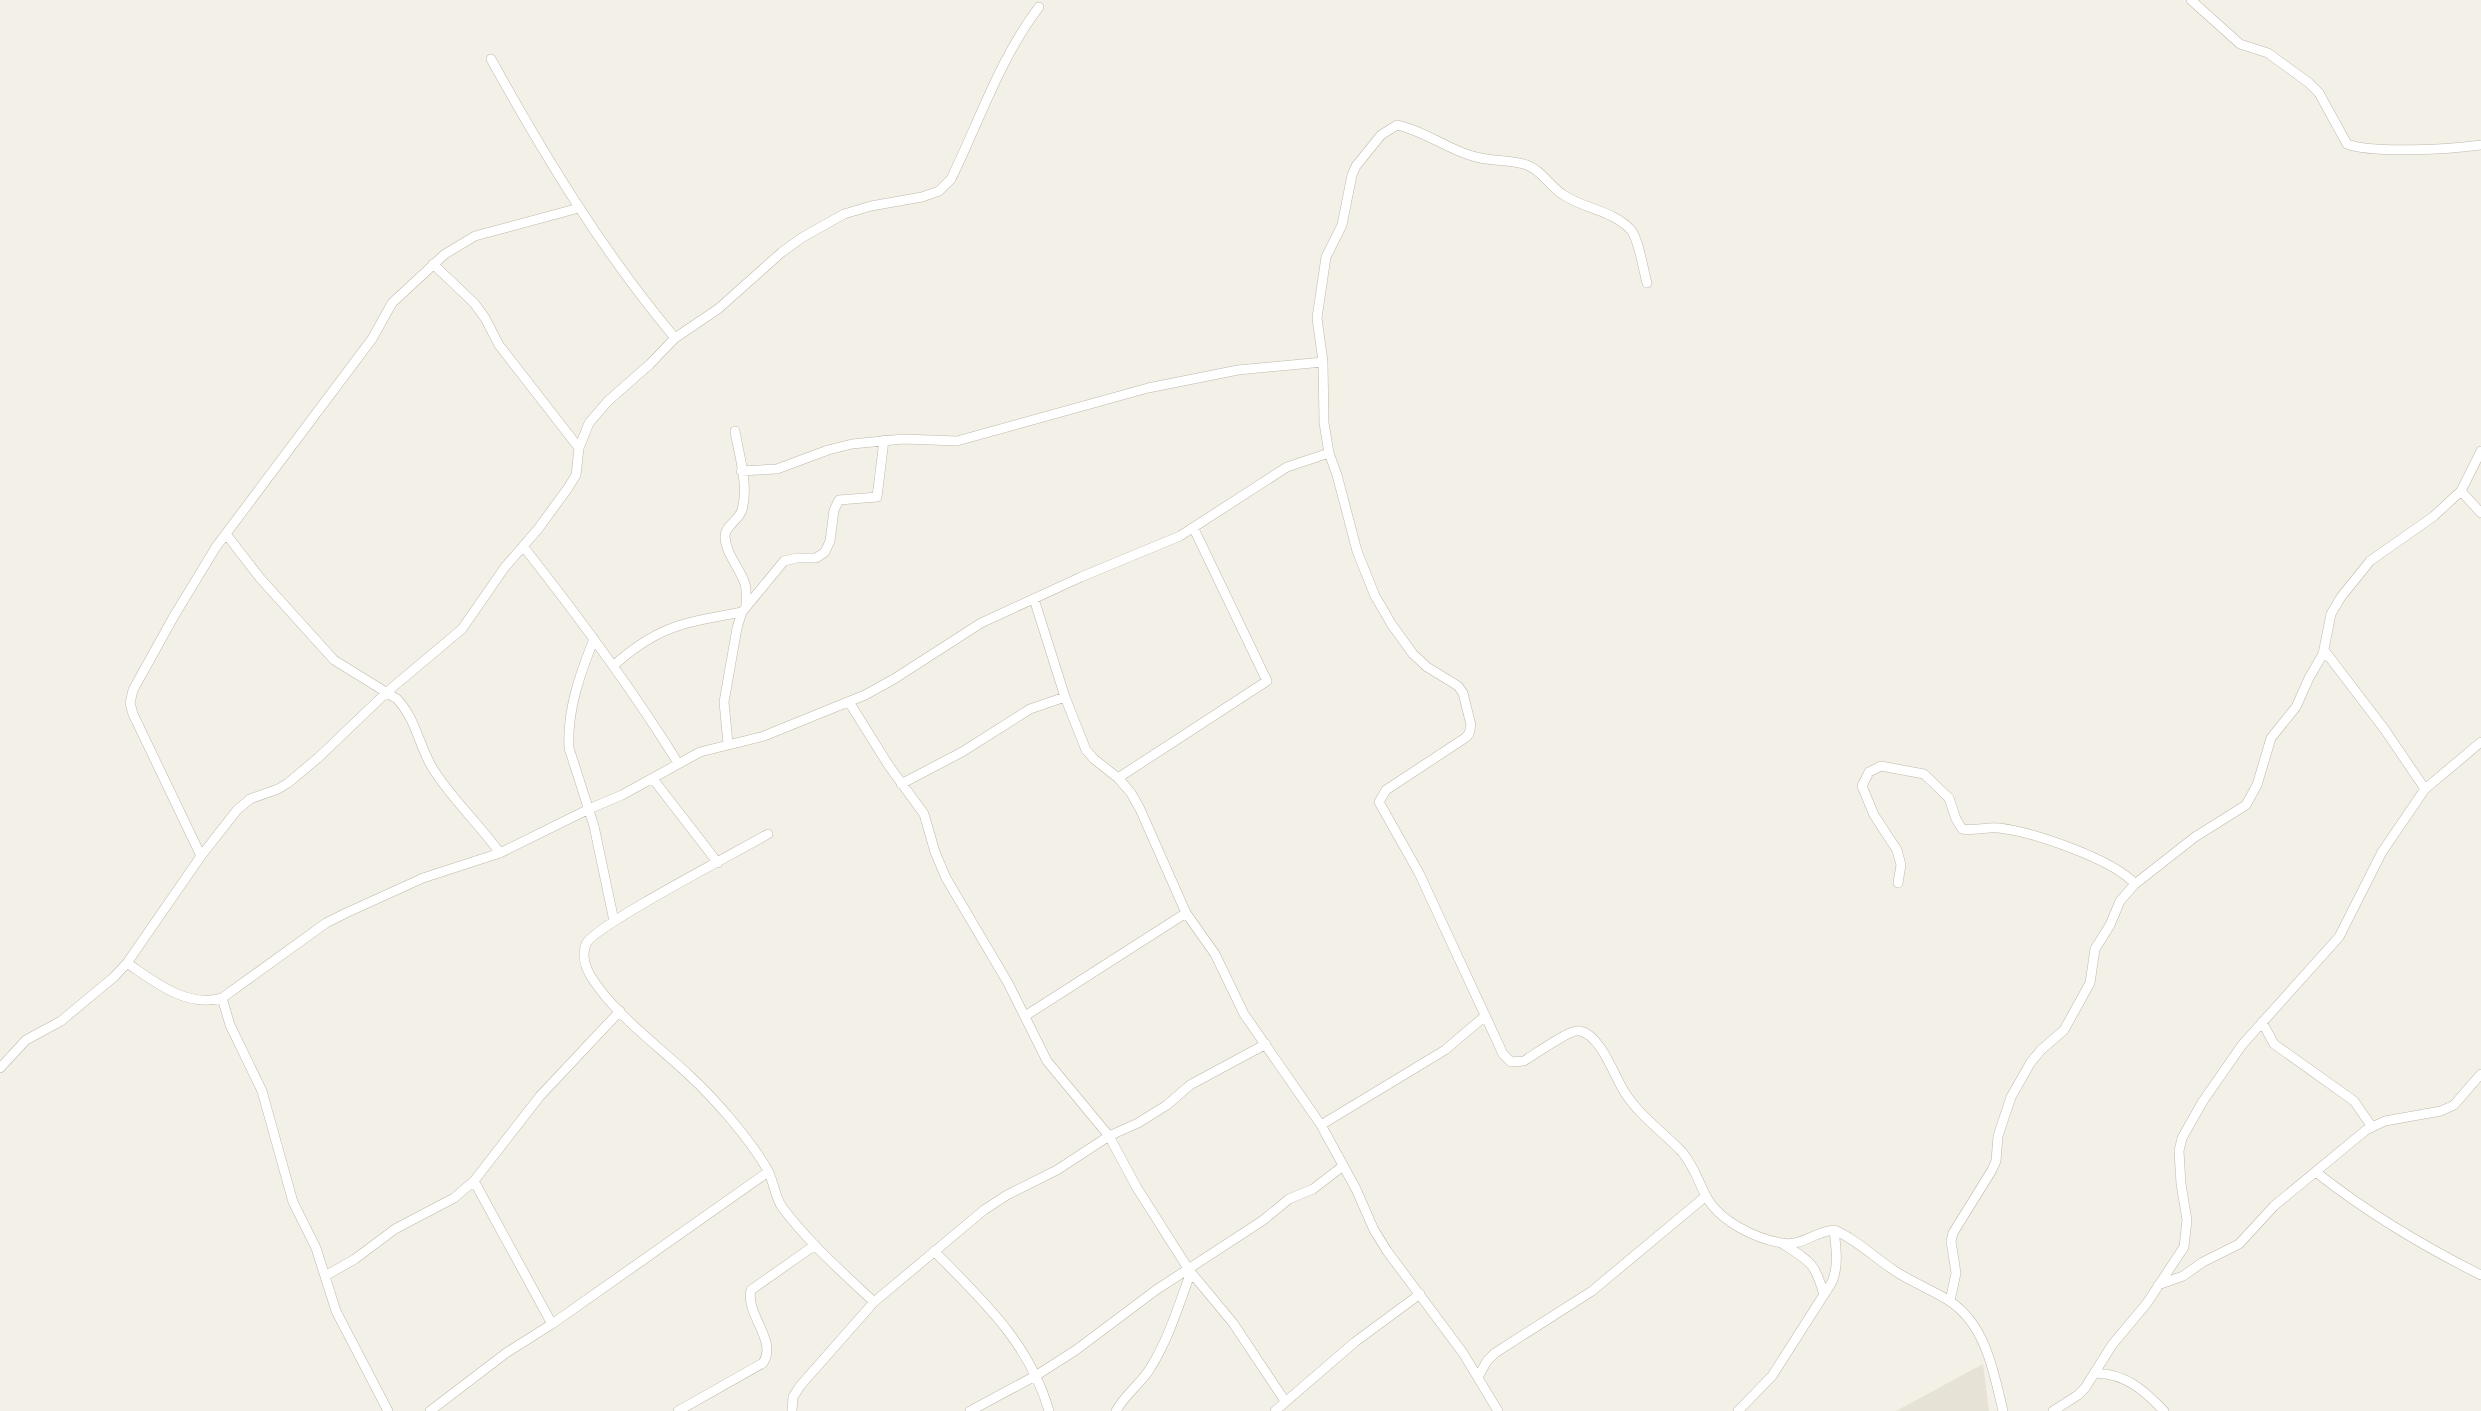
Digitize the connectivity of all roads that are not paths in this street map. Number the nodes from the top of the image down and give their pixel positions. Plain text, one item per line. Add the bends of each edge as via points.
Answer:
1 (2191, 0) edge
2 (1039, 7) dead end
3 (491, 58) dead end
4 (2481, 145) edge
5 (579, 208) junction
6 (433, 264) junction
7 (1647, 283) dead end
8 (675, 338) junction
9 (1323, 362) junction
10 (735, 431) dead end
11 (884, 440) junction
12 (579, 448) junction
13 (2481, 451) edge
14 (1329, 453) junction
15 (741, 471) junction
16 (2461, 491) junction
17 (2481, 513) edge
18 (1194, 529) junction
19 (226, 534) junction
20 (523, 546) junction
21 (1034, 599) junction
22 (744, 609) junction
23 (594, 639) junction
24 (2324, 650) junction
25 (614, 666) junction
26 (387, 692) junction
27 (1065, 698) junction
28 (849, 702) junction
29 (2481, 742) edge
30 (728, 744) junction
31 (678, 763) junction
32 (653, 778) junction
33 (1118, 778) junction
34 (901, 783) junction
35 (2425, 789) junction
36 (590, 809) junction
37 (768, 834) dead end
38 (500, 853) junction
39 (201, 856) junction
40 (718, 863) junction
41 (1898, 883) dead end
42 (2135, 884) junction
43 (1186, 913) junction
44 (615, 921) junction
45 (127, 963) junction
46 (222, 998) junction
47 (620, 1011) junction
48 (1025, 1016) junction
49 (1485, 1016) junction
50 (2262, 1022) junction
51 (1266, 1044) junction
52 (0, 1068) edge
53 (2481, 1074) edge
54 (1321, 1125) junction
55 (2373, 1127) junction
56 (1109, 1136) junction
57 (1343, 1166) junction
58 (768, 1172) junction
59 (2317, 1173) junction
60 (474, 1181) junction
61 (1706, 1196) junction
62 (1834, 1230) junction
63 (1782, 1243) junction
64 (815, 1245) junction
65 (934, 1251) junction
66 (1190, 1271) junction
67 (2481, 1275) edge
68 (325, 1276) junction
69 (2158, 1286) junction
70 (1420, 1294) junction
71 (1824, 1295) junction
72 (1950, 1301) junction
73 (874, 1302) junction
74 (552, 1324) junction
75 (2096, 1373) junction
76 (1037, 1375) junction
77 (1478, 1377) junction
78 (1285, 1401) junction
79 (388, 1411) edge
80 (430, 1411) edge
81 (678, 1411) edge
82 (792, 1411) edge
83 (970, 1411) edge
84 (1049, 1411) edge
85 (1116, 1411) edge
86 (1275, 1411) edge
87 (1498, 1411) edge
88 (1738, 1411) edge
89 (2003, 1411) edge
90 (2053, 1411) edge
91 (2164, 1411) edge

1 - 4 street via 2240,44 2268,53 2309,83 2319,93 2347,144 2403,149
2 - 8 street via 1021,30 951,179 939,191 871,206 826,223 782,252 718,309
3 - 5 street via 539,146
5 - 6 street via 475,236 453,247
5 - 8 street
6 - 12 street via 474,303 499,345
6 - 19 street via 388,308 372,339
7 - 9 street via 1633,233 1608,214 1561,194 1527,165 1467,155 1397,125 1382,135 1356,166 1342,225 1326,257 1317,318
8 - 12 street via 596,414
9 - 11 street via 1238,370 1148,388 957,441
9 - 14 street via 1324,423
10 - 15 street
11 - 15 street via 828,450 777,469
11 - 22 street via 877,497 839,500 825,552 816,558 784,561
12 - 20 street via 578,465 568,488
13 - 16 street
14 - 18 street via 1287,467
14 - 49 street via 1357,551 1375,596 1413,654 1458,686 1466,700 1469,734 1386,790 1379,802 1419,873
15 - 22 street via 741,512 725,536 746,586
16 - 17 street
16 - 24 street via 2355,577 2331,614
18 - 21 street
18 - 33 street via 1267,681
19 - 26 street via 334,660
19 - 39 street via 161,638 133,690 130,704 147,748
20 - 23 street
20 - 26 street via 462,628
21 - 27 street
21 - 28 street via 981,623 894,679
22 - 25 street via 670,628 637,646
22 - 30 street via 724,702
23 - 25 street
23 - 36 street via 576,688 568,735 572,761
24 - 35 street
24 - 42 street via 2296,707 2271,738 2257,785 2246,805 2195,837
25 - 31 street
26 - 38 street via 412,718 437,776
26 - 39 street via 288,783 250,799 237,810
27 - 33 street via 1090,755
27 - 34 street via 1030,709 962,752
28 - 30 street via 764,736
28 - 34 street
29 - 35 street
30 - 31 street
31 - 32 street
32 - 36 street
32 - 40 street
33 - 43 street via 1140,809
34 - 48 street via 924,814 938,862
35 - 50 street via 2382,852 2339,937
36 - 38 street
36 - 44 street
37 - 40 street
38 - 46 street via 423,878 345,913
39 - 45 street
40 - 44 street
41 - 42 street via 1901,865 1897,850 1874,815 1862,786 1865,776 1881,766 1924,774 1949,798 1962,829 2002,828 2048,841 2105,862
42 - 72 street via 2120,901 2095,949 2091,983 2069,1022 2031,1062 2012,1097 1998,1136 1996,1161 1953,1233 1956,1273
43 - 48 street
43 - 51 street via 1215,954 1244,1014
44 - 47 street via 590,938 584,958 589,974
45 - 46 street via 179,995 190,999
45 - 52 street via 61,1021 26,1040
46 - 68 street via 230,1025 262,1090 293,1202
47 - 58 street via 694,1080 746,1139
47 - 60 street via 540,1096
48 - 56 street via 1047,1061
49 - 54 street via 1445,1050
49 - 61 street via 1506,1059 1516,1063 1573,1031 1591,1038 1630,1101 1692,1166
50 - 55 street via 2274,1044 2354,1101
50 - 69 street via 2223,1071 2182,1138 2179,1165 2186,1236
51 - 54 street
51 - 56 street via 1190,1085 1138,1123
53 - 55 street via 2466,1093 2441,1111 2385,1121
54 - 57 street
55 - 59 street via 2349,1142
56 - 65 street via 984,1210
56 - 66 street
57 - 66 street via 1313,1189 1289,1199
57 - 70 street via 1374,1230
58 - 64 street via 783,1207
58 - 74 street
59 - 67 street via 2380,1219
59 - 69 street via 2274,1206 2239,1245
60 - 68 street via 454,1198 395,1228
60 - 74 street
61 - 63 street via 1738,1226
61 - 77 street via 1592,1291 1495,1353
62 - 63 street via 1801,1242
62 - 71 street via 1836,1270
62 - 72 street via 1898,1273
63 - 71 street via 1812,1263
64 - 73 street
64 - 81 street via 751,1290 749,1299 768,1346 763,1363
65 - 73 street
65 - 76 street via 1003,1323
66 - 76 street via 1156,1290
66 - 78 street via 1233,1323
66 - 85 street via 1158,1354
68 - 79 street via 344,1328
69 - 75 street via 2112,1345
70 - 77 street
70 - 78 street
71 - 88 street via 1772,1376
72 - 89 street via 1964,1312 1988,1353
73 - 82 street via 800,1386 793,1397
74 - 80 street via 506,1353
75 - 90 street via 2078,1395
75 - 91 street via 2131,1382
76 - 83 street
76 - 84 street
77 - 87 street
78 - 86 street

